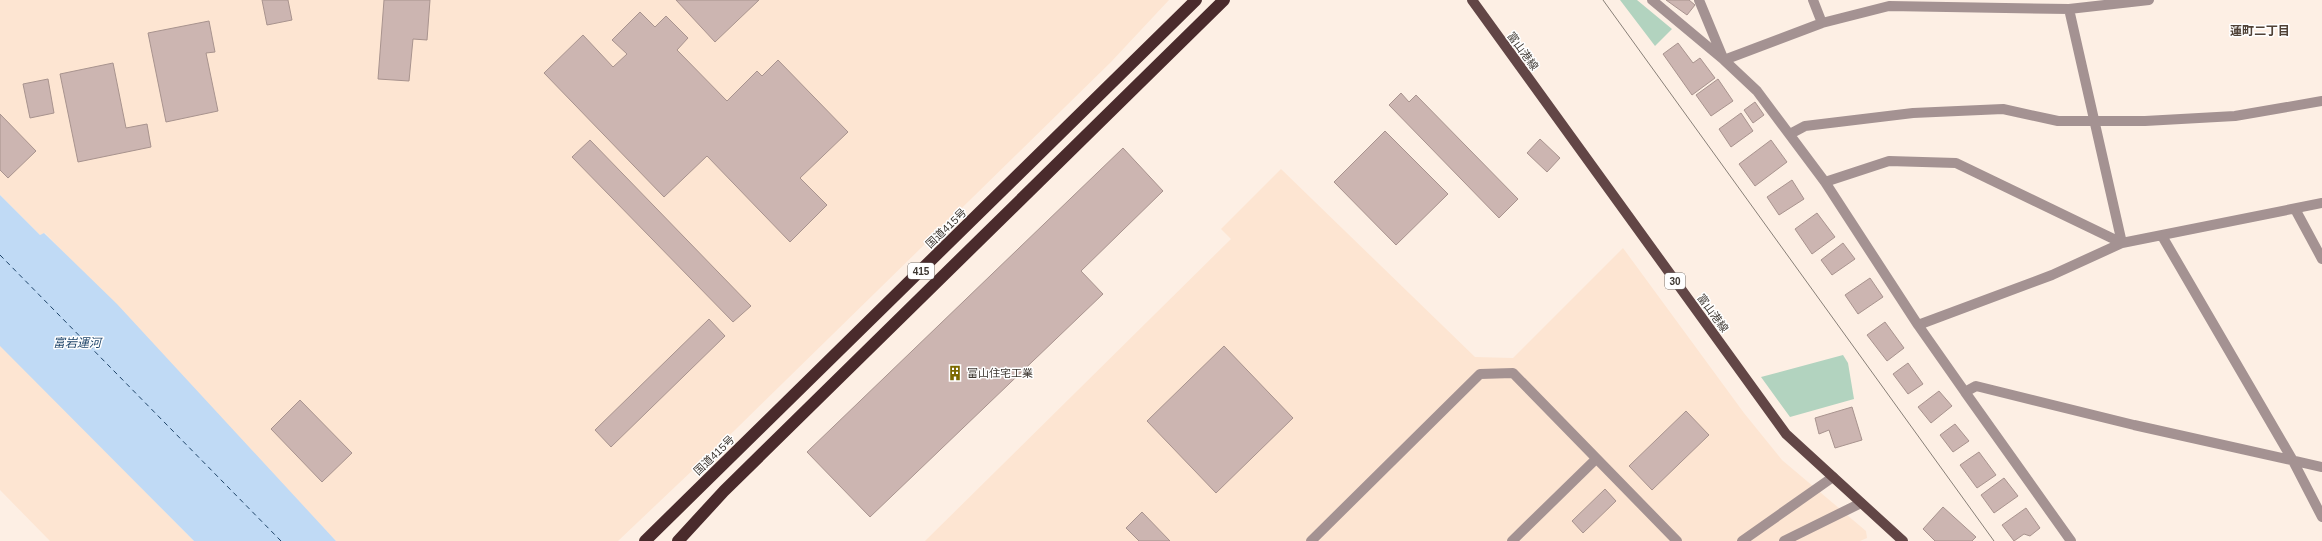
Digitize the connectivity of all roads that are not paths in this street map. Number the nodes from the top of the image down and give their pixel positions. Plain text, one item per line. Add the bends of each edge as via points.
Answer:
1 (1196, 0) edge
2 (1224, 0) edge
3 (1472, 0) edge
4 (1652, 0) edge
5 (1699, 0) edge
6 (1813, 0) edge
7 (2150, 0) edge
8 (1952, 4) edge
9 (2069, 9) junction
10 (1822, 23) junction
11 (1724, 60) junction
12 (2322, 101) edge
13 (2093, 121) junction
14 (1790, 134) junction
15 (1825, 182) junction
16 (2322, 203) edge
17 (2295, 209) junction
18 (2162, 236) junction
19 (2122, 244) junction
20 (2322, 259) edge
21 (1918, 325) junction
22 (1965, 392) junction
23 (1596, 459) junction
24 (2292, 459) junction
25 (2322, 467) edge
26 (1833, 477) junction
27 (1862, 503) junction
28 (2322, 517) edge
29 (1898, 540) edge
30 (645, 541) edge
31 (678, 541) edge
32 (1311, 541) edge
33 (1512, 541) edge
34 (1677, 541) edge
35 (1742, 541) edge
36 (1784, 541) edge
37 (2071, 541) edge

1 - 30 highway, 国道415号 / 415
2 - 31 highway, 415 via 724,491
3 - 26 main road, 富山港線 / 30 via 1786,434
4 - 11 street
5 - 11 street
6 - 10 street
7 - 9 street
8 - 9 street
8 - 10 street via 1889,6
9 - 13 street
10 - 11 street
11 - 14 street via 1757,91
12 - 13 street via 2235,116
13 - 14 street via 2058,121 2003,109 1913,113 1805,126
13 - 19 street
14 - 15 street
15 - 19 street via 1889,161 1956,163
15 - 21 street
16 - 17 street
17 - 18 street
17 - 20 street
18 - 19 street
18 - 24 street
19 - 21 street via 2052,275
21 - 22 street
22 - 24 street via 1976,386 2134,425
22 - 37 street
23 - 32 street via 1513,373 1480,374
23 - 33 street
23 - 34 street
24 - 25 street
24 - 28 street
26 - 27 main road, 富山港線 / 30
26 - 35 street
27 - 29 main road, 富山港線 / 30
27 - 36 street

